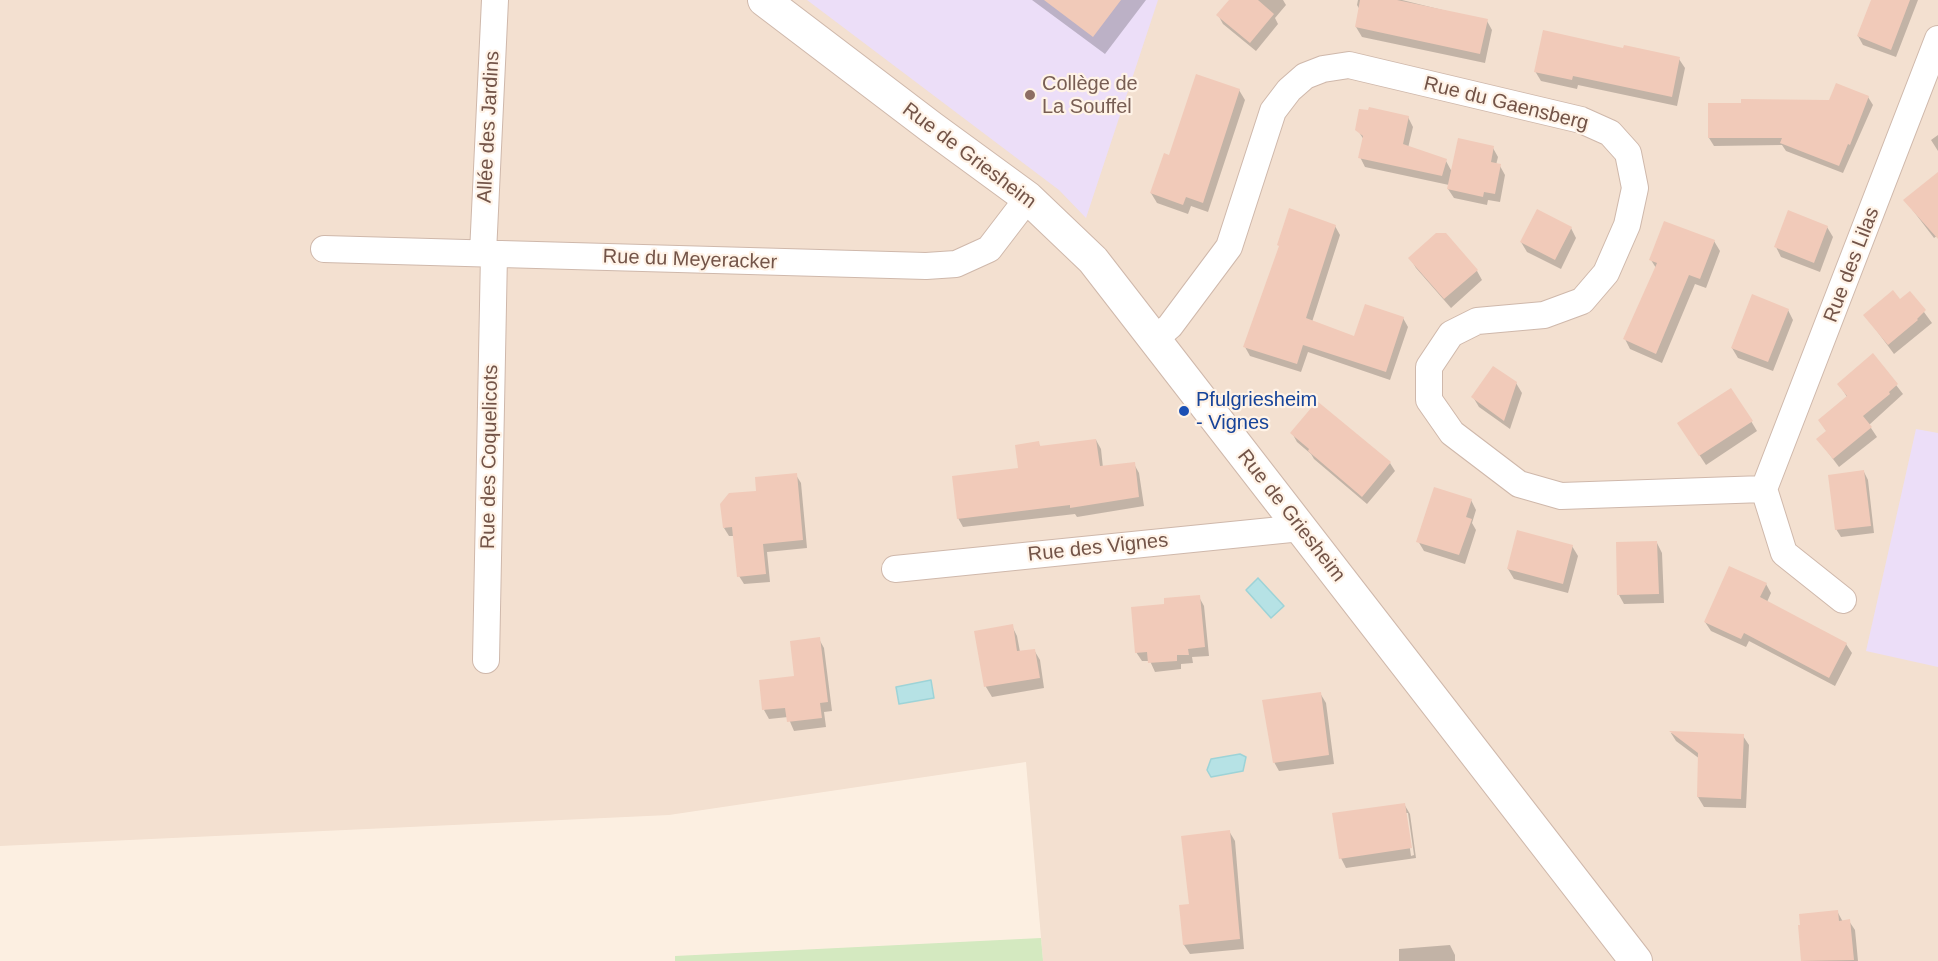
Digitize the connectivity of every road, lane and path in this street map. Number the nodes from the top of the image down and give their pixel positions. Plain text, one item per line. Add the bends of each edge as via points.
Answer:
1 (495, 0) edge
2 (764, 0) edge
3 (1938, 39) edge
4 (1028, 198) junction
5 (324, 249) dead end
6 (489, 254) junction
7 (1155, 339) junction
8 (1764, 489) junction
9 (1301, 528) junction
10 (895, 568) dead end
11 (1843, 600) dead end
12 (486, 660) dead end
13 (1636, 961) edge

1 - 6 street, Allée des Jardins
2 - 4 street, Rue de Griesheim
3 - 8 street, Rue des Lilas
4 - 6 street, Rue du Meyeracker via 989,249 956,264
4 - 7 street, Rue de Griesheim via 1094,260
5 - 6 street, Rue du Meyeracker
6 - 12 street, Rue des Coquelicots
7 - 8 street, Rue du Gaensberg via 1170,326 1228,247 1273,111 1305,76 1349,65 1581,120 1610,134 1628,153 1635,188 1627,225 1606,273 1582,301 1544,315 1477,321 1451,334 1430,367 1429,400 1452,433 1519,484 1561,496
7 - 9 street, Rue de Griesheim
8 - 11 street via 1784,553
9 - 10 street, Rue des Vignes
9 - 13 street, Rue de Griesheim

